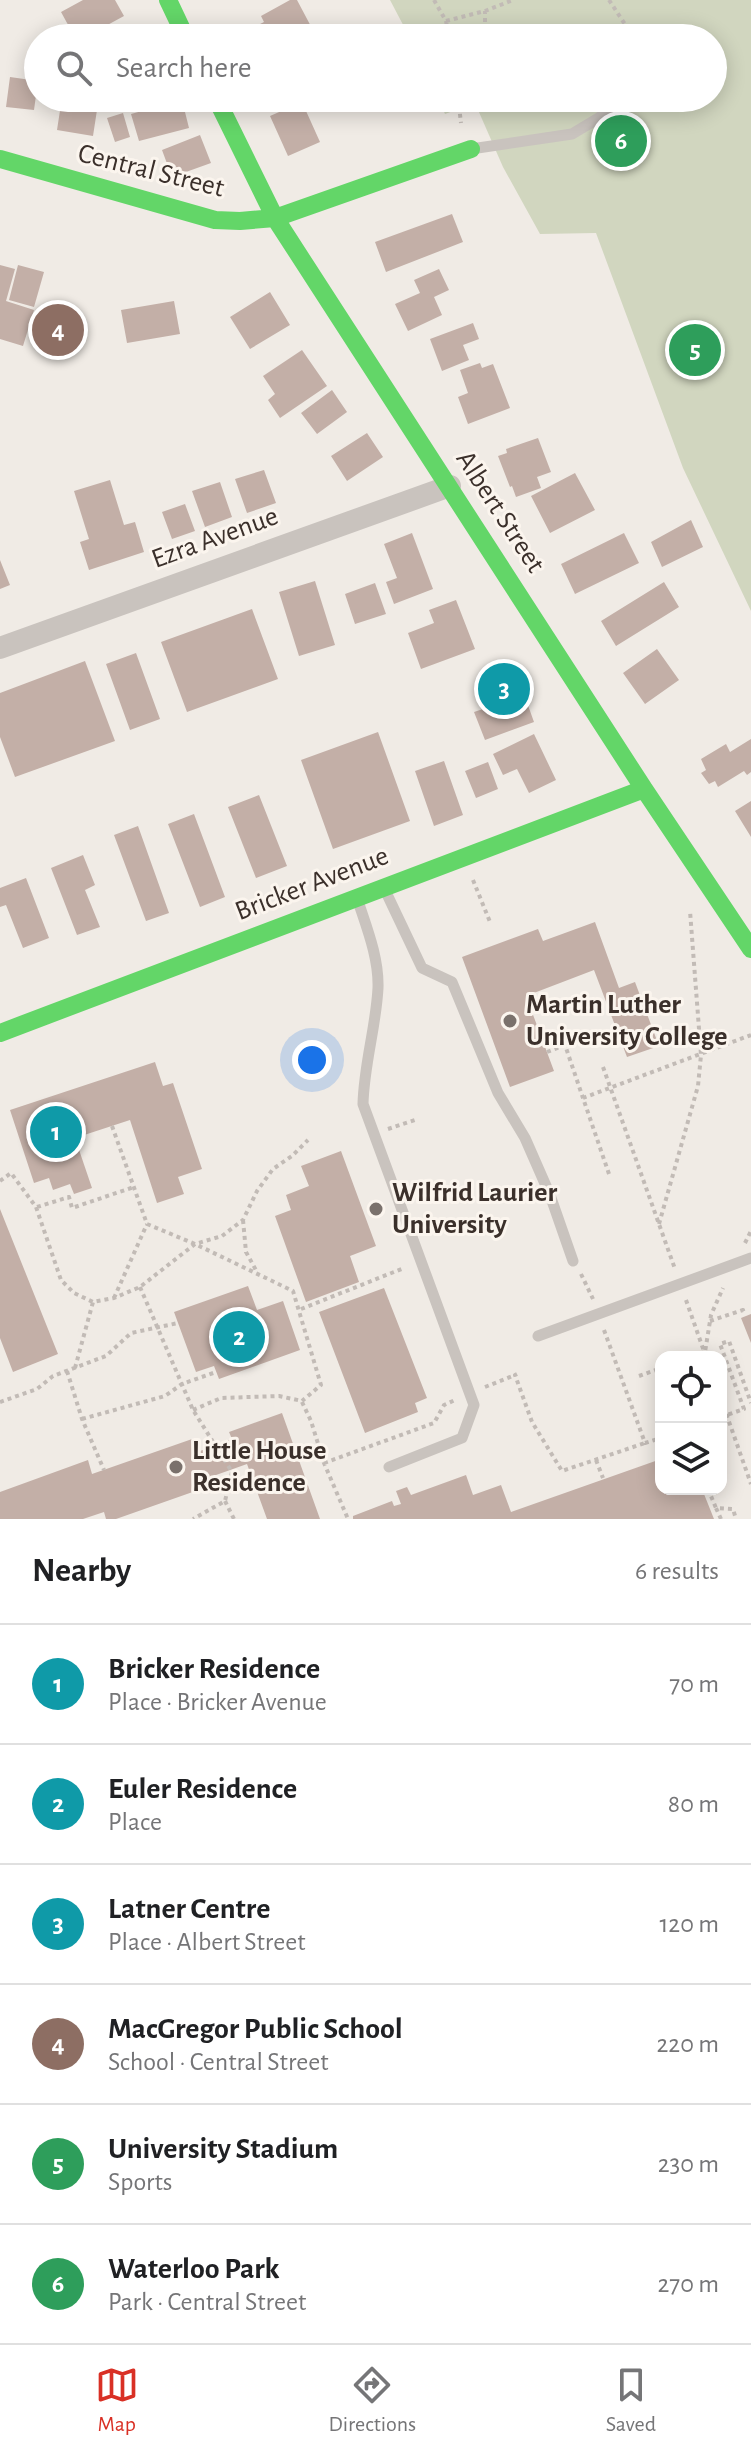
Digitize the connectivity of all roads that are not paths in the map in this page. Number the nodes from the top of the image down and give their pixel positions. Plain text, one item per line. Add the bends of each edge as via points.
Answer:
1 (168, 0) edge
2 (179, 24) edge
3 (223, 112) edge
4 (603, 112) edge
5 (609, 112) edge
6 (604, 115) junction
7 (471, 149) joint
8 (0, 159) edge
9 (275, 218) junction
10 (450, 486) junction
11 (0, 648) edge
12 (644, 789) junction
13 (383, 887) junction
14 (357, 897) junction
15 (751, 949) edge
16 (0, 1033) edge
17 (751, 1258) edge
18 (573, 1261) road end
19 (538, 1336) dead end
20 (389, 1467) dead end

1 - 2 street
3 - 9 street, Albert Street
4 - 6 lane
5 - 6 lane
6 - 7 lane via 572,134
7 - 9 street, Central Street
8 - 9 street, Central Street via 215,220
9 - 10 street, Albert Street
10 - 11 street, Ezra Avenue
10 - 12 street, Albert Street
12 - 13 street, Bricker Avenue
12 - 15 street, Albert Street
13 - 14 street, Bricker Avenue
13 - 18 lane via 422,968 452,982 498,1093 550,1195
14 - 16 street, Bricker Avenue
14 - 20 lane via 378,985 363,1104 474,1405 462,1438
17 - 19 lane

